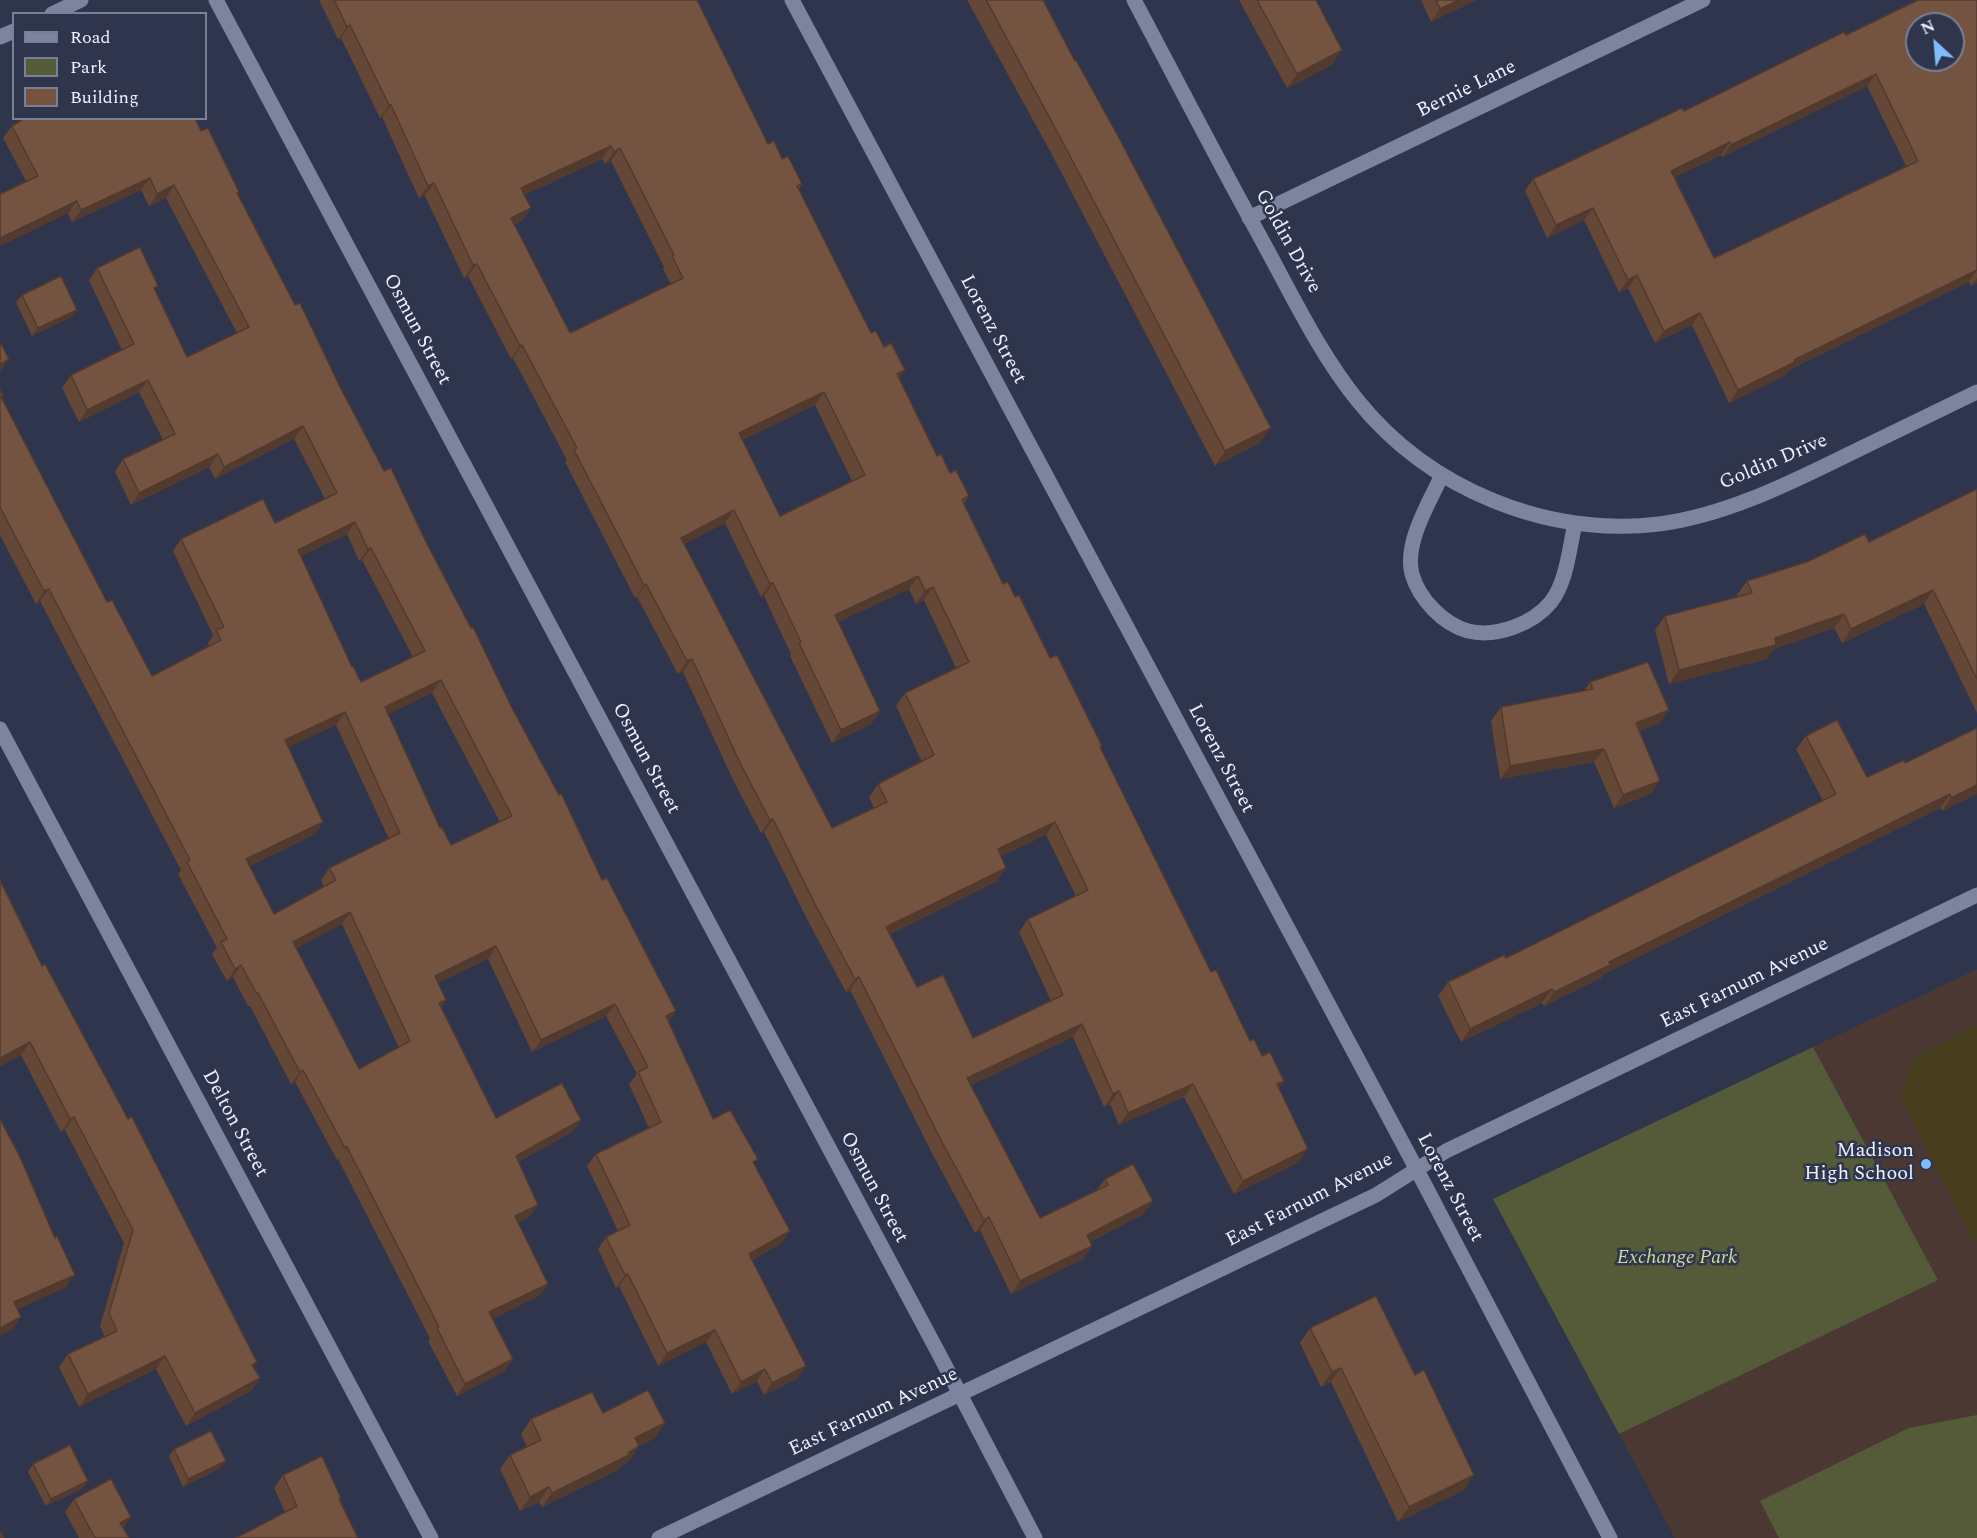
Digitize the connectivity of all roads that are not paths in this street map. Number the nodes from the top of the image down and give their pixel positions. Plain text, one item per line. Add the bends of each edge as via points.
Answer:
1 (81, 0) edge
2 (216, 0) edge
3 (792, 0) edge
4 (1134, 0) edge
5 (1703, 0) edge
6 (56, 12) edge
7 (1249, 218) junction
8 (1977, 392) edge
9 (1442, 475) junction
10 (1575, 524) junction
11 (0, 729) edge
12 (1977, 896) edge
13 (1417, 1170) junction
14 (960, 1395) junction
15 (431, 1538) edge
16 (659, 1538) edge
17 (1035, 1538) edge
18 (1610, 1538) edge

1 - 6 street
2 - 14 street, Osmun Street
3 - 13 street, Lorenz Street
4 - 7 street, Goldin Drive
5 - 7 street, Bernie Lane
7 - 9 street, Goldin Drive via 1343,382 1407,451
8 - 10 street, Goldin Drive via 1778,489 1707,513 1661,524
9 - 10 street, Goldin Drive via 1519,512
9 - 10 street via 1422,516 1411,551 1412,573 1420,594 1436,611 1468,631 1491,633 1515,627 1551,602 1562,581
11 - 15 street, Delton Street
12 - 13 street, East Farnum Avenue via 1446,1151
13 - 14 street, East Farnum Avenue via 1376,1195
13 - 18 street, Lorenz Street
14 - 16 street, East Farnum Avenue
14 - 17 street, Osmun Street

